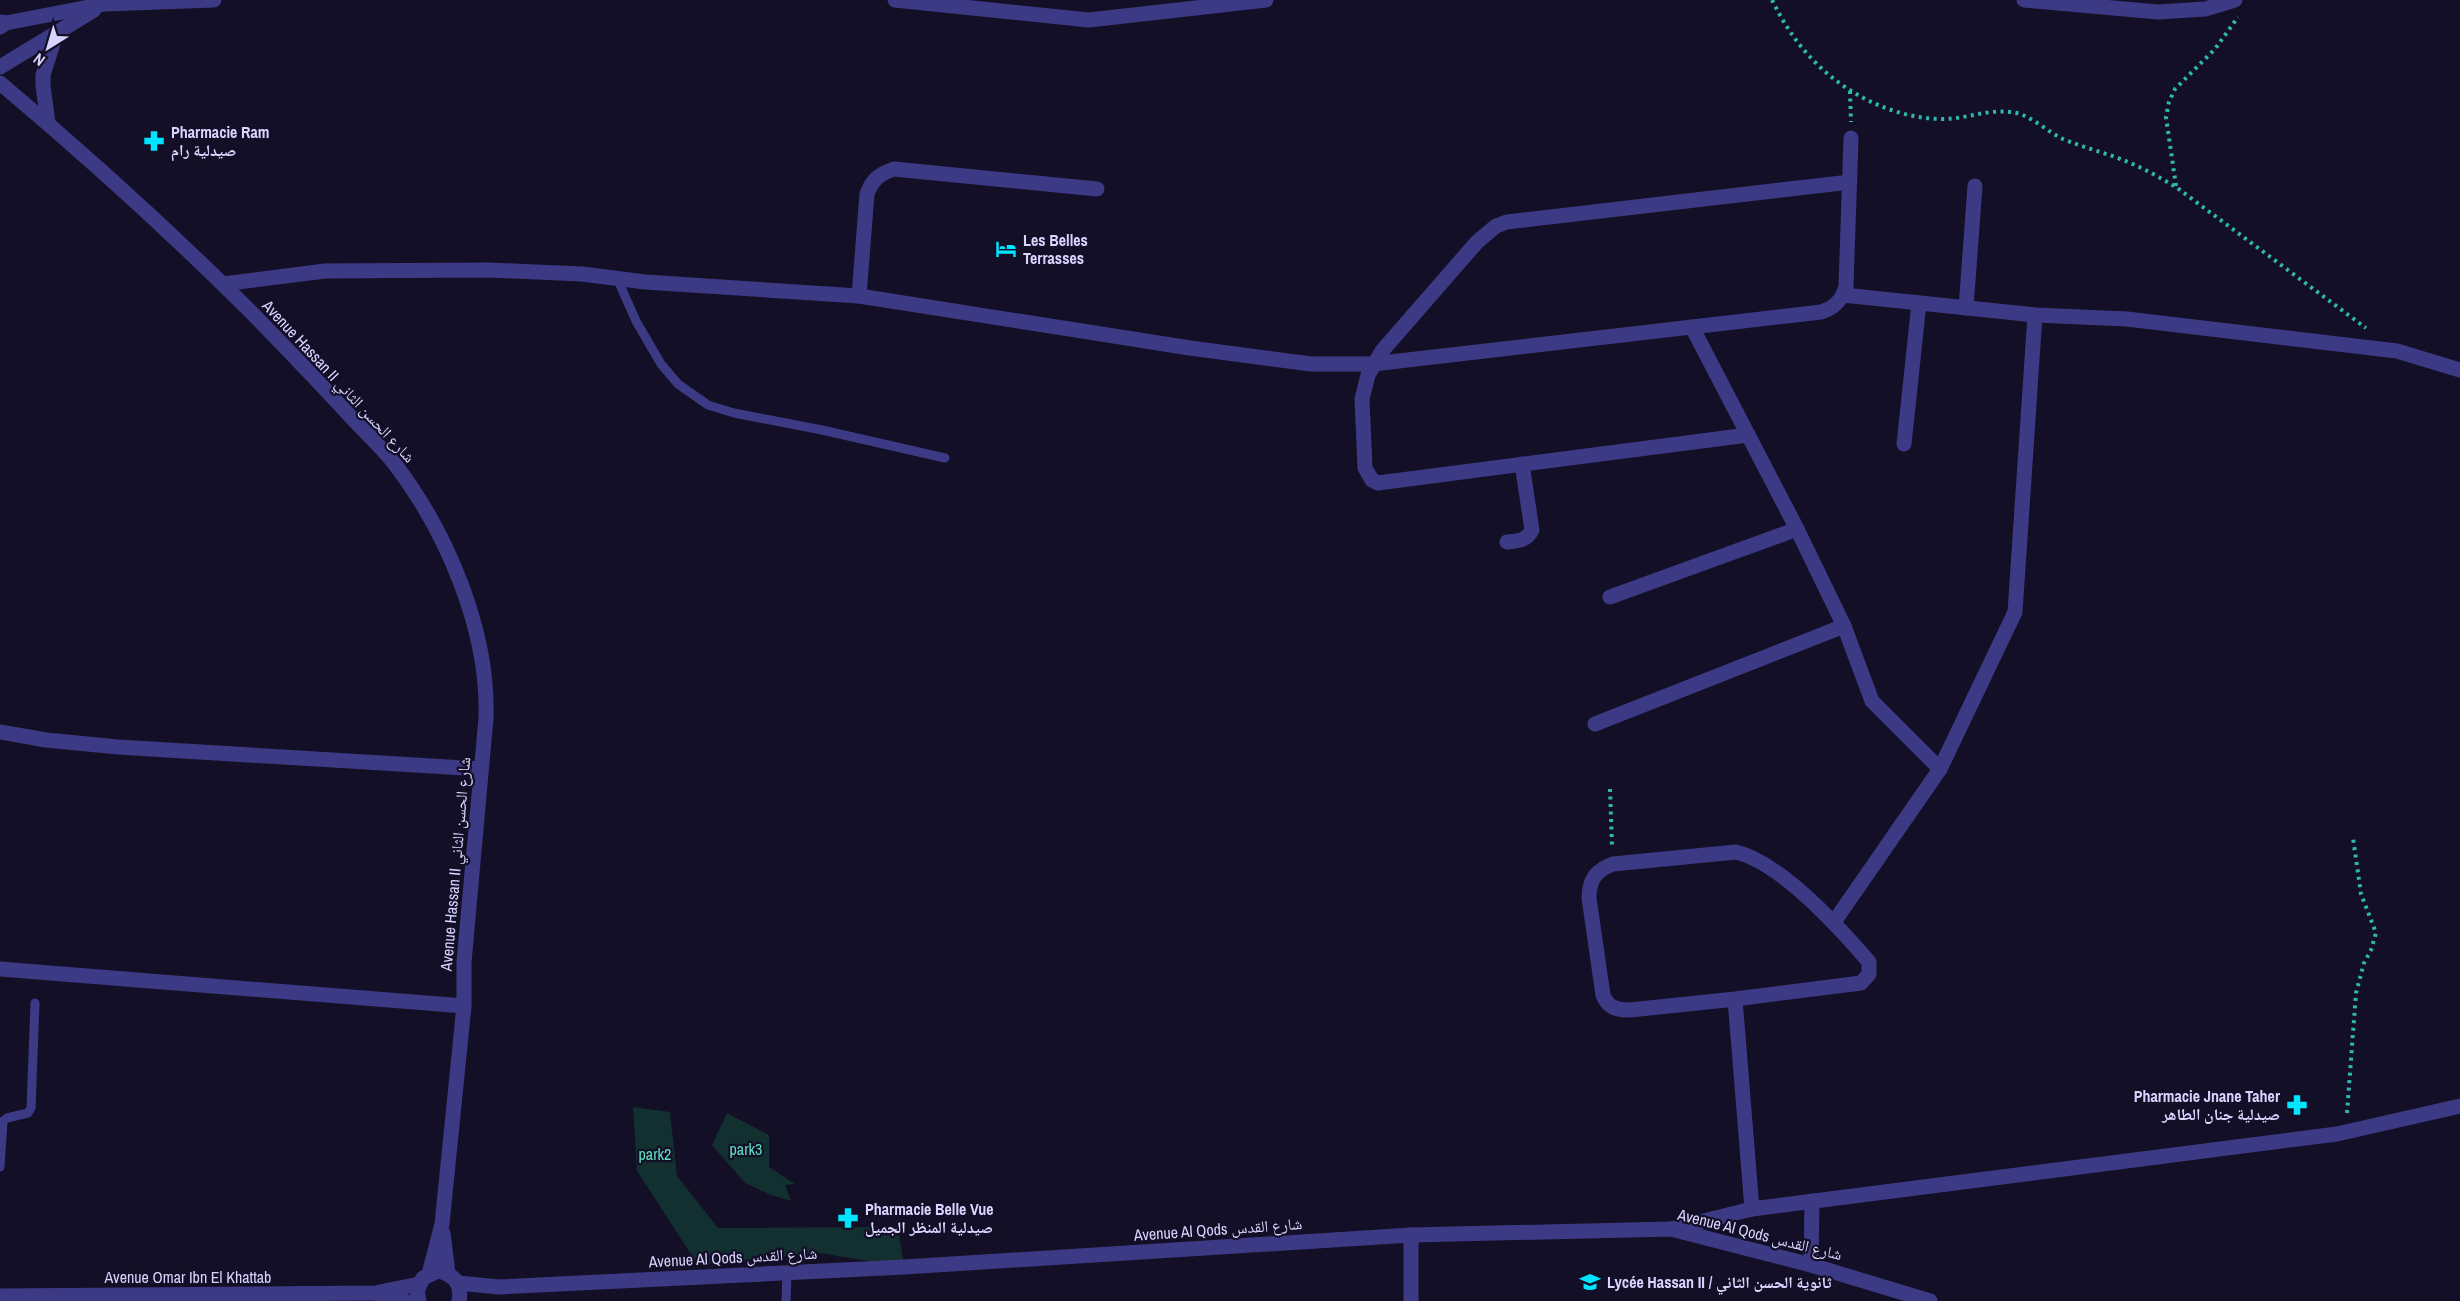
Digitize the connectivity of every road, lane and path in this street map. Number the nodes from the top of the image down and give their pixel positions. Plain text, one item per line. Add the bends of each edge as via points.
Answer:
1 (214, 0) edge
2 (895, 0) edge
3 (1266, 0) edge
4 (1772, 0) edge
5 (2024, 0) edge
6 (127, 2) edge
7 (105, 4) junction
8 (2237, 8) edge
9 (2, 24) edge
10 (56, 34) junction
11 (0, 67) edge
12 (0, 83) edge
13 (1850, 90) junction
14 (48, 123) junction
15 (1851, 138) joint
16 (1850, 182) junction
17 (1975, 186) dead end
18 (2176, 187) junction
19 (1097, 189) dead end
20 (617, 278) junction
21 (223, 284) junction
22 (1843, 295) junction
23 (859, 296) junction
24 (1919, 303) junction
25 (1966, 308) junction
26 (2034, 315) junction
27 (1692, 327) junction
28 (2368, 330) dead end
29 (1373, 364) junction
30 (2460, 370) edge
31 (1748, 435) junction
32 (1904, 444) dead end
33 (945, 458) dead end
34 (1522, 464) junction
35 (1797, 529) junction
36 (1507, 542) dead end
37 (1610, 597) dead end
38 (1844, 626) junction
39 (1595, 724) dead end
40 (0, 732) edge
41 (482, 769) junction
42 (1940, 769) junction
43 (1610, 789) dead end
44 (2353, 838) dead end
45 (1613, 864) junction
46 (1834, 922) junction
47 (0, 969) edge
48 (1735, 999) junction
49 (35, 1004) dead end
50 (464, 1006) junction
51 (2460, 1106) edge
52 (2345, 1132) junction
53 (0, 1167) edge
54 (1812, 1201) junction
55 (1752, 1209) junction
56 (442, 1224) junction
57 (1671, 1229) junction
58 (1411, 1235) junction
59 (1811, 1265) junction
60 (787, 1273) junction
61 (453, 1278) junction
62 (424, 1279) junction
63 (499, 1287) junction
64 (375, 1293) junction
65 (0, 1296) edge
66 (214, 1298) edge
67 (405, 1301) edge
68 (419, 1301) edge
69 (460, 1301) edge
70 (786, 1301) edge
71 (1411, 1301) edge
72 (1930, 1301) edge

1 - 6 street
2 - 3 street via 1089,20
4 - 13 path via 1804,51
5 - 8 street via 2158,12
6 - 7 street
7 - 9 street
7 - 10 street
8 - 18 path via 2215,49 2175,89 2169,102 2166,117
10 - 11 street
10 - 14 street via 43,75
12 - 14 street, Avenue Hassan II شارع الحسن الثاني
13 - 15 path
13 - 18 path via 1895,112 1920,118 2013,112 2063,138 2129,162
14 - 21 street, Avenue Hassan II شارع الحسن الثاني
15 - 16 street
16 - 22 street
16 - 29 street via 1496,226 1477,242
17 - 25 street
18 - 28 path
19 - 23 street via 894,169 883,172 872,182 867,194
20 - 21 street via 393,269 326,271
20 - 23 street
20 - 33 lane via 661,364 678,384 708,405
21 - 41 street, Avenue Hassan II شارع الحسن الثاني via 393,463 437,532 452,561 480,641 487,694
22 - 24 street
22 - 27 street via 1830,309 1821,312
23 - 29 street via 1201,350 1311,364
24 - 25 street
24 - 32 street
25 - 26 street
26 - 30 street via 2127,320 2397,351
26 - 42 street via 2015,612
27 - 29 street
27 - 31 street
29 - 34 street via 1362,399 1365,468 1372,480 1385,484
31 - 34 street
31 - 35 street
34 - 36 street via 1532,530 1522,540
35 - 37 street
35 - 38 street
38 - 39 street
38 - 42 street via 1872,701
40 - 41 street via 118,747
41 - 50 street, Avenue Hassan II شارع الحسن الثاني via 464,962
42 - 46 street
43 - 45 path
44 - 52 path via 2361,894 2376,933 2356,993
45 - 46 street via 1736,852 1752,856
45 - 48 street via 1597,872 1589,888 1603,995 1608,1004 1630,1010
46 - 48 street via 1869,962 1869,974 1861,983
47 - 50 street
48 - 55 street
49 - 53 lane via 31,1108 28,1113 3,1121
50 - 56 street, Avenue Hassan II شارع الحسن الثاني
51 - 52 street
52 - 54 street
54 - 55 street
54 - 59 street
55 - 57 street
56 - 61 street, Avenue Hassan II شارع الحسن الثاني
56 - 62 street, Avenue Hassan II شارع الحسن الثاني
57 - 58 street, Avenue Al Qods شارع القدس
57 - 59 street, Avenue Al Qods شارع القدس
58 - 60 street, Avenue Al Qods شارع القدس
58 - 71 street
59 - 72 street, Avenue Al Qods شارع القدس
60 - 63 street, Avenue Al Qods شارع القدس
60 - 70 lane
61 - 62 street, Avenue Al Qods شارع القدس via 438,1271
61 - 63 street, Avenue Al Qods شارع القدس
61 - 69 street, Avenue Hassan II شارع الحسن الثاني
62 - 64 street, Avenue Omar Ibn El Khattab
62 - 68 street, Avenue Hassan II شارع الحسن الثاني via 417,1291
63 - 69 street, Avenue Al Qods شارع القدس
64 - 66 street, Avenue Omar Ibn El Khattab
64 - 67 street, Avenue Omar Ibn El Khattab
65 - 66 street, Avenue Omar Ibn El Khattab

